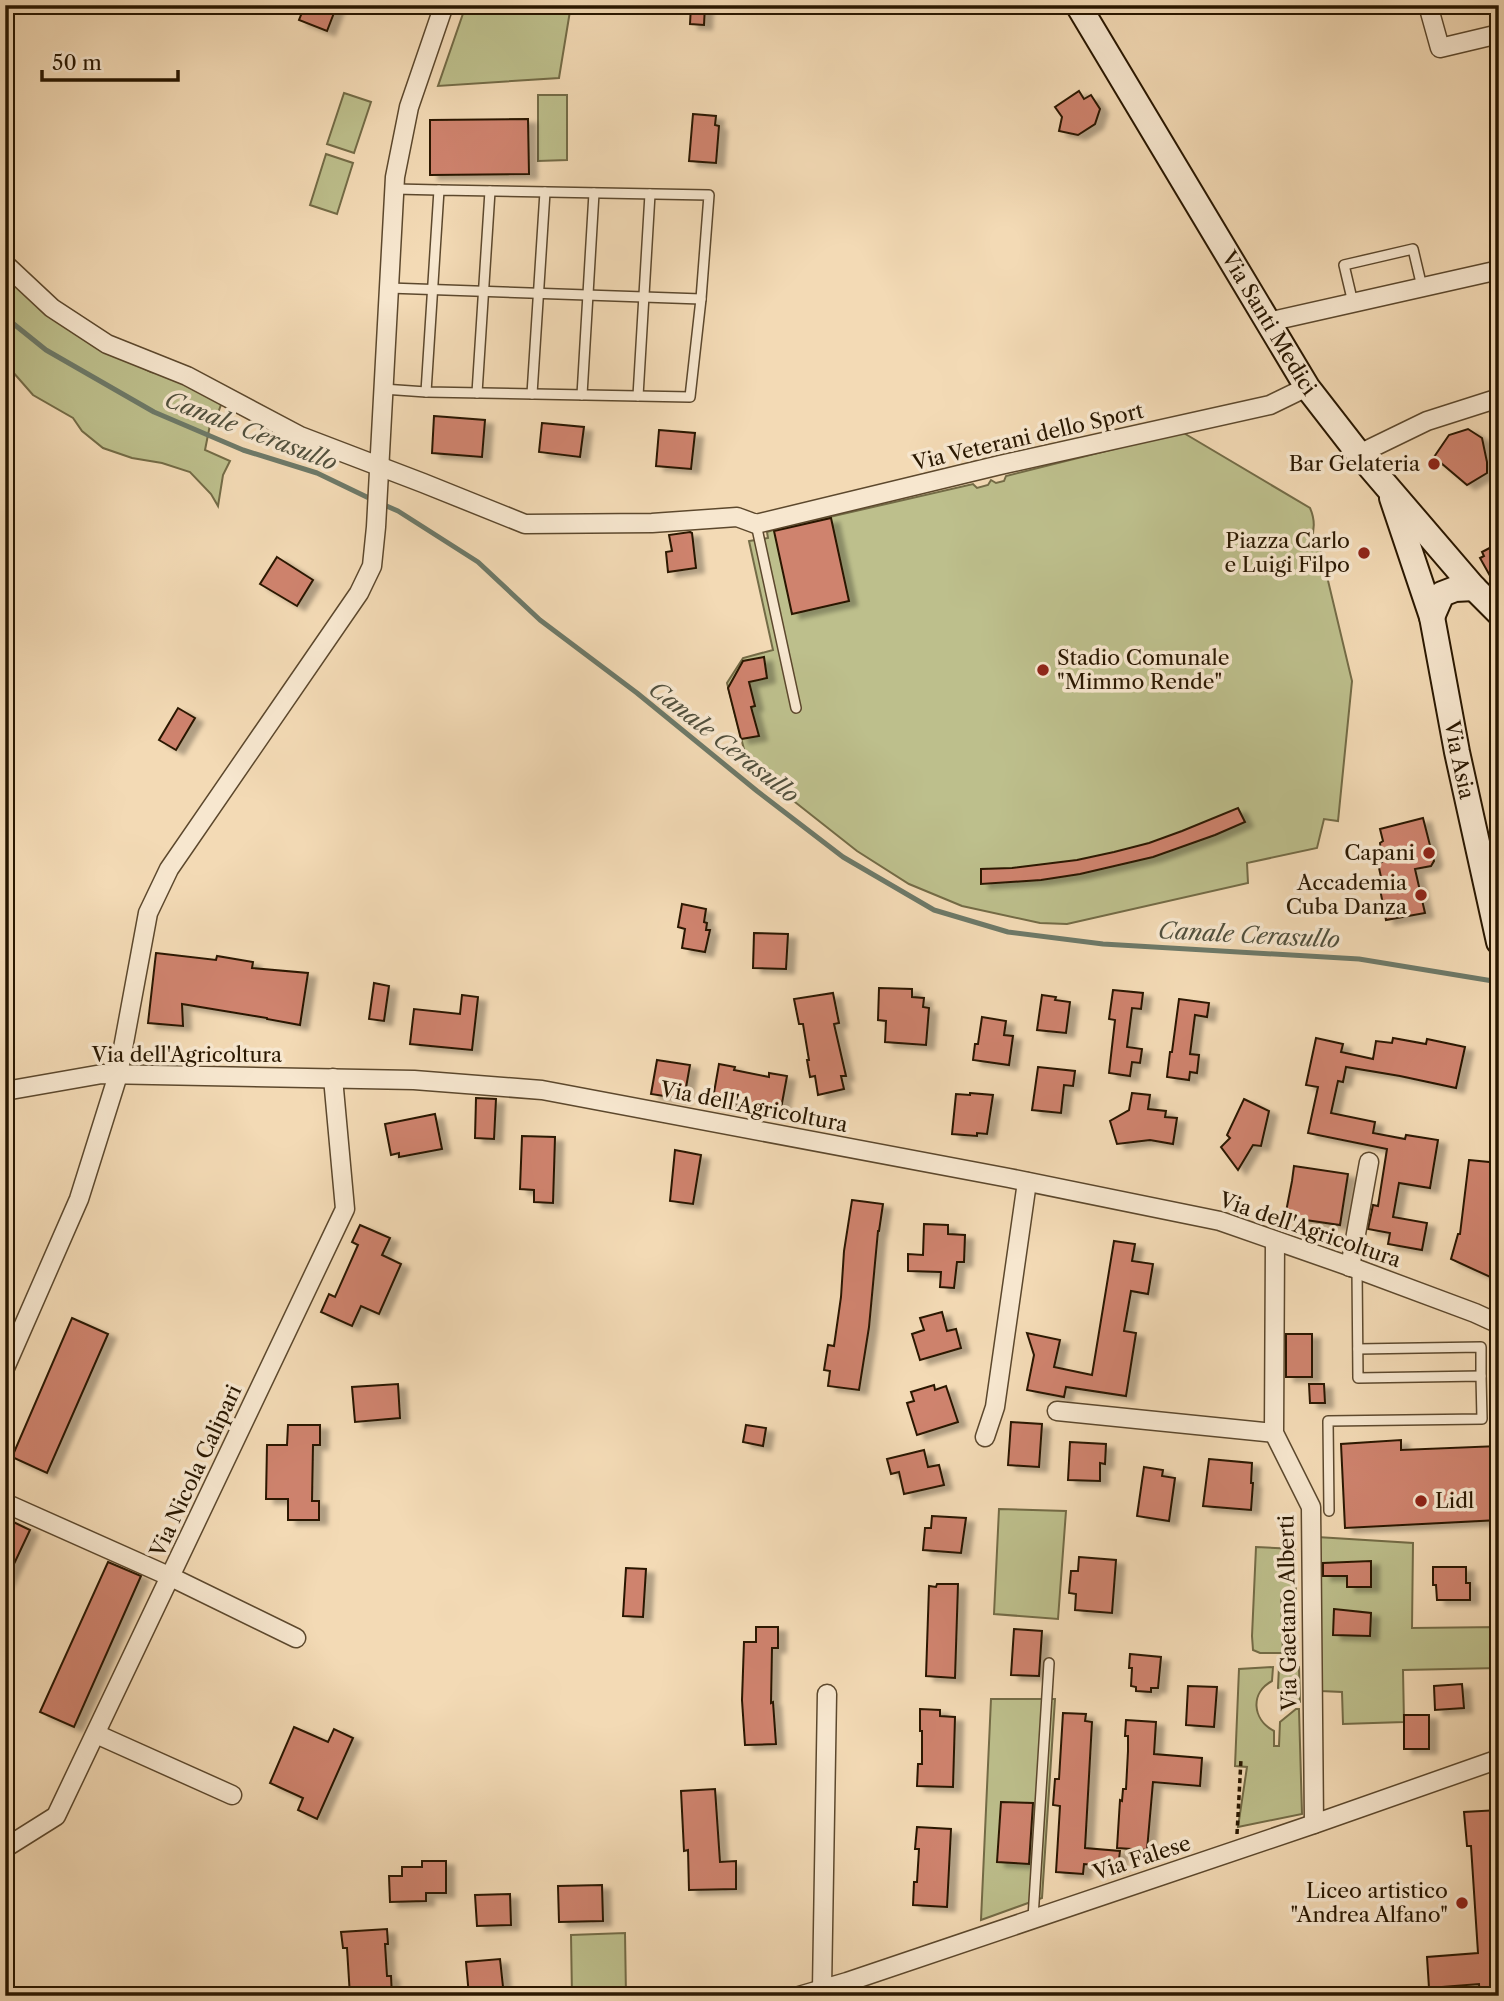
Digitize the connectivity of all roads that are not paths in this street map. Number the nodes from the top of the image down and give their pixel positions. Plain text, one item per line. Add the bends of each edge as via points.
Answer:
1 (444, 5) edge
2 (1078, 5) edge
3 (1428, 5) edge
4 (1499, 34) edge
5 (395, 189) junction
6 (439, 190) junction
7 (491, 191) junction
8 (545, 192) junction
9 (594, 193) junction
10 (650, 194) junction
11 (5, 264) edge
12 (1499, 270) edge
13 (1422, 287) junction
14 (389, 288) junction
15 (432, 289) junction
16 (484, 291) junction
17 (538, 293) junction
18 (588, 295) junction
19 (644, 297) junction
20 (701, 299) junction
21 (1353, 303) junction
22 (1268, 322) junction
23 (1307, 387) junction
24 (383, 389) junction
25 (426, 392) junction
26 (477, 393) junction
27 (532, 394) junction
28 (582, 395) junction
29 (638, 396) junction
30 (1499, 398) edge
31 (1359, 454) junction
32 (379, 466) junction
33 (1388, 488) junction
34 (756, 524) junction
35 (1442, 550) junction
36 (1414, 568) junction
37 (1474, 588) junction
38 (1499, 612) edge
39 (1432, 617) junction
40 (796, 708) dead end
41 (1491, 877) edge
42 (1498, 938) edge
43 (118, 1075) junction
44 (332, 1078) junction
45 (5, 1091) edge
46 (1369, 1162) dead end
47 (1027, 1182) junction
48 (1275, 1241) junction
49 (1353, 1268) junction
50 (1475, 1313) junction
51 (1499, 1317) edge
52 (1499, 1324) edge
53 (1357, 1349) junction
54 (5, 1368) edge
55 (1481, 1376) junction
56 (1057, 1410) dead end
57 (1274, 1433) junction
58 (985, 1437) dead end
59 (5, 1503) edge
60 (1329, 1511) dead end
61 (171, 1577) junction
62 (296, 1638) dead end
63 (1049, 1663) dead end
64 (827, 1694) dead end
65 (96, 1734) junction
66 (1499, 1759) edge
67 (232, 1795) dead end
68 (1314, 1824) junction
69 (5, 1848) edge
70 (1033, 1918) junction
71 (812, 1993) edge

1 - 5 street via 409,107
2 - 22 street, Via Santi Medici
3 - 4 street via 1440,48
5 - 6 lane
5 - 14 street
6 - 7 lane
6 - 15 lane
7 - 8 lane
7 - 16 lane
8 - 9 lane
8 - 17 lane
9 - 10 lane
9 - 18 lane
10 - 19 lane
10 - 20 lane via 709,195
11 - 32 street via 52,308 107,344 187,376 300,436
12 - 13 street
13 - 21 street
13 - 21 lane via 1413,249 1344,265
14 - 15 lane
14 - 24 street
15 - 16 lane
15 - 25 lane
16 - 17 lane
16 - 26 lane
17 - 18 lane
17 - 27 lane
18 - 19 lane
18 - 28 lane
19 - 20 lane
19 - 29 lane
20 - 29 lane via 690,397
21 - 22 street
22 - 23 street, Via Santi Medici
23 - 31 street, Via Santi Medici
23 - 34 street, Via Veterani dello Sport via 1270,405
24 - 25 lane
24 - 32 street
25 - 26 lane
26 - 27 lane
27 - 28 lane
28 - 29 lane
30 - 31 street via 1427,421
31 - 33 street, Via Santi Medici
32 - 34 street via 525,524 737,517
32 - 43 street via 372,566 359,593 169,869 148,913
33 - 35 street, Via Santi Medici
33 - 36 street, Via Asia
34 - 40 lane
35 - 36 street via 1429,550
35 - 37 street, Via Santi Medici
35 - 39 street, Via Asia via 1433,577
36 - 39 street, Via Asia
37 - 38 street, Via Santi Medici
37 - 39 street via 1442,594
39 - 41 street, Via Asia via 1457,752
41 - 42 street, Via Asia
43 - 44 street, Via dell'Agricoltura
43 - 45 street, Via dell'Agricoltura
43 - 54 street via 79,1199
44 - 47 street, Via dell'Agricoltura via 542,1090
44 - 61 street, Via Nicola Calipari via 345,1209
46 - 49 street
47 - 48 street, Via dell'Agricoltura via 1220,1221
47 - 58 street via 995,1407
48 - 49 street, Via dell'Agricoltura
48 - 57 street, Via Gaetano Alberti
49 - 50 street, Via dell'Agricoltura
49 - 53 lane
50 - 51 street, Via dell'Agricoltura
50 - 52 street, Via dell'Agricoltura
53 - 55 lane via 1358,1378
53 - 55 lane via 1481,1347
55 - 60 lane via 1482,1419 1328,1421
56 - 57 street
57 - 68 street, Via Gaetano Alberti via 1311,1507
59 - 61 street
61 - 62 street
61 - 65 street, Via Nicola Calipari
63 - 70 lane
64 - 71 street
65 - 67 street
65 - 69 street, Via Nicola Calipari via 56,1816
66 - 68 street, Via Falese
68 - 70 street, Via Falese
70 - 71 street, Via Falese

